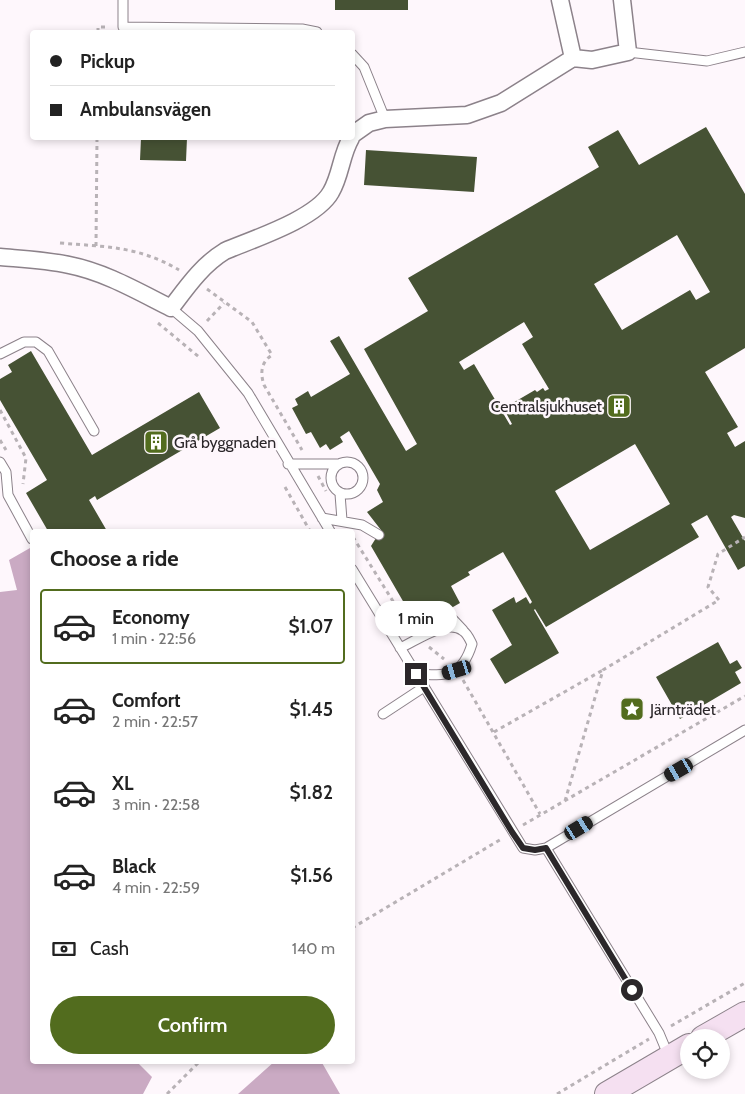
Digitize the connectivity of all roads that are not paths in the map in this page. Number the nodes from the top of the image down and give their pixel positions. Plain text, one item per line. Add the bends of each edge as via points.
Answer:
1 (123, 0) edge
2 (560, 0) edge
3 (622, 0) edge
4 (307, 30) edge
5 (628, 52) junction
6 (745, 52) edge
7 (355, 57) edge
8 (573, 58) junction
9 (384, 119) junction
10 (355, 134) edge
11 (350, 140) edge
12 (0, 258) edge
13 (171, 308) junction
14 (0, 354) edge
15 (94, 431) dead end
16 (0, 462) edge
17 (288, 464) junction
18 (339, 464) junction
19 (340, 494) junction
20 (322, 518) junction
21 (342, 520) junction
22 (329, 529) edge
23 (30, 535) edge
24 (379, 535) dead end
25 (355, 574) edge
26 (445, 611) dead end
27 (463, 630) junction
28 (400, 648) junction
29 (416, 674) junction
30 (424, 687) junction
31 (382, 714) dead end
32 (745, 730) edge
33 (546, 848) junction
34 (745, 1014) edge
35 (719, 1029) edge
36 (679, 1052) edge
37 (607, 1094) edge

1 - 4 lane via 123,27
2 - 8 street
3 - 5 street
5 - 6 lane via 707,61
5 - 8 street via 592,60
7 - 9 lane via 364,67
8 - 9 street via 501,103 467,115
9 - 10 street via 369,123
11 - 13 street via 338,178 321,204 305,217 213,259
12 - 13 street via 71,265 118,281
13 - 17 lane via 198,332 248,393
14 - 15 lane via 24,342 36,342 48,351
16 - 23 lane via 6,472 8,495
17 - 18 lane
17 - 20 lane
18 - 19 lane via 334,467 330,478
18 - 19 lane via 355,464 363,480 352,494
19 - 21 lane
20 - 21 lane
20 - 22 lane
21 - 24 lane
25 - 28 lane
26 - 27 lane
27 - 28 lane via 439,628
27 - 29 lane via 472,644 467,661 457,670 439,676
28 - 29 lane
29 - 30 lane
30 - 31 lane
30 - 33 lane via 523,848
32 - 33 lane
33 - 36 lane via 659,1033
34 - 35 main road
36 - 37 main road

